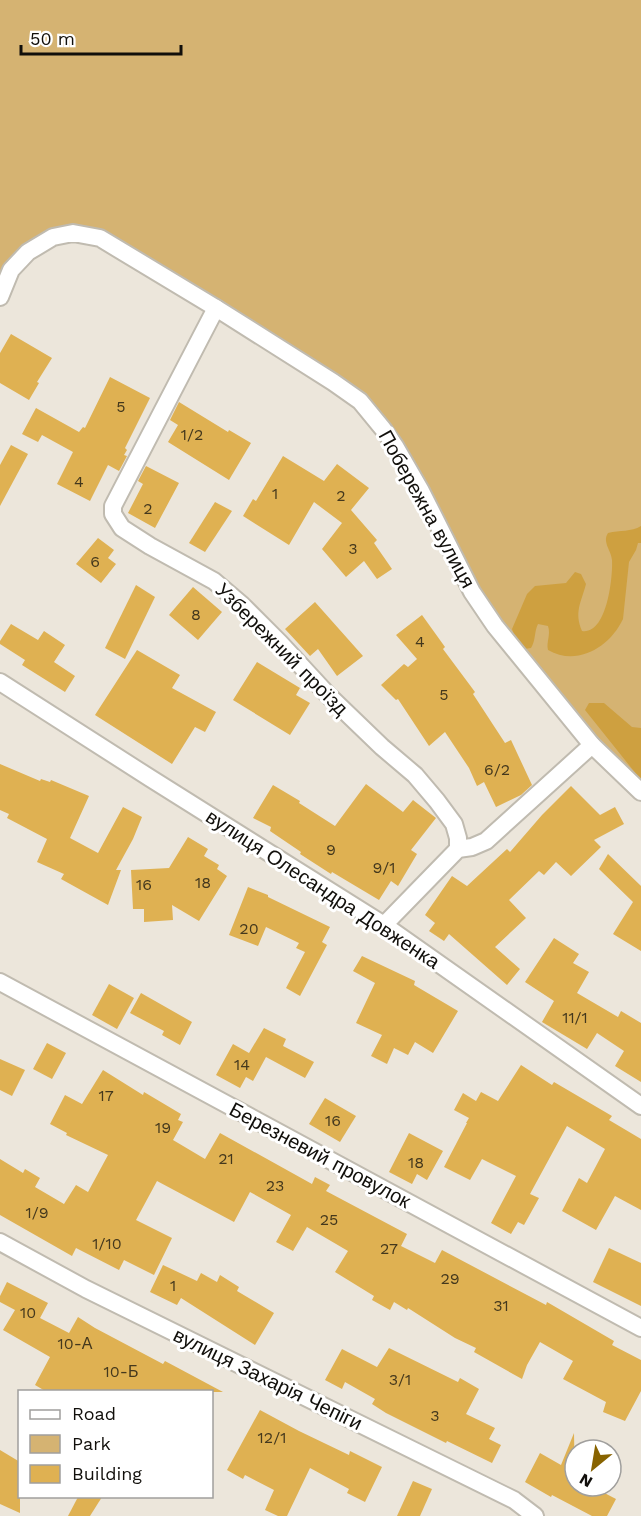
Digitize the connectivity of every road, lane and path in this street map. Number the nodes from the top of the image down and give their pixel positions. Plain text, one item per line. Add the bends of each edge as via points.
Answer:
1 (0, 297) edge
2 (216, 308) junction
3 (0, 681) edge
4 (592, 745) junction
5 (641, 792) edge
6 (458, 849) junction
7 (384, 925) junction
8 (0, 982) edge
9 (641, 1106) edge
10 (0, 1242) edge
11 (641, 1328) edge
12 (535, 1516) edge

1 - 2 street, Побережна вулиця via 11,270 28,252 53,237 73,233 100,238
2 - 4 street, Побережна вулиця via 360,402 395,446 472,592
2 - 6 street, Узбережний проїзд via 113,506 113,514 122,528 214,581 249,612 328,695 415,775 454,824
3 - 7 street, вулиця Олесандра Довженка
4 - 5 street, Побережна вулиця
4 - 6 street via 486,841
6 - 7 street
7 - 9 street, вулиця Олесандра Довженка
8 - 11 street, Березневий провулок
10 - 12 street, вулиця Захарія Чепіги via 86,1289 514,1500

